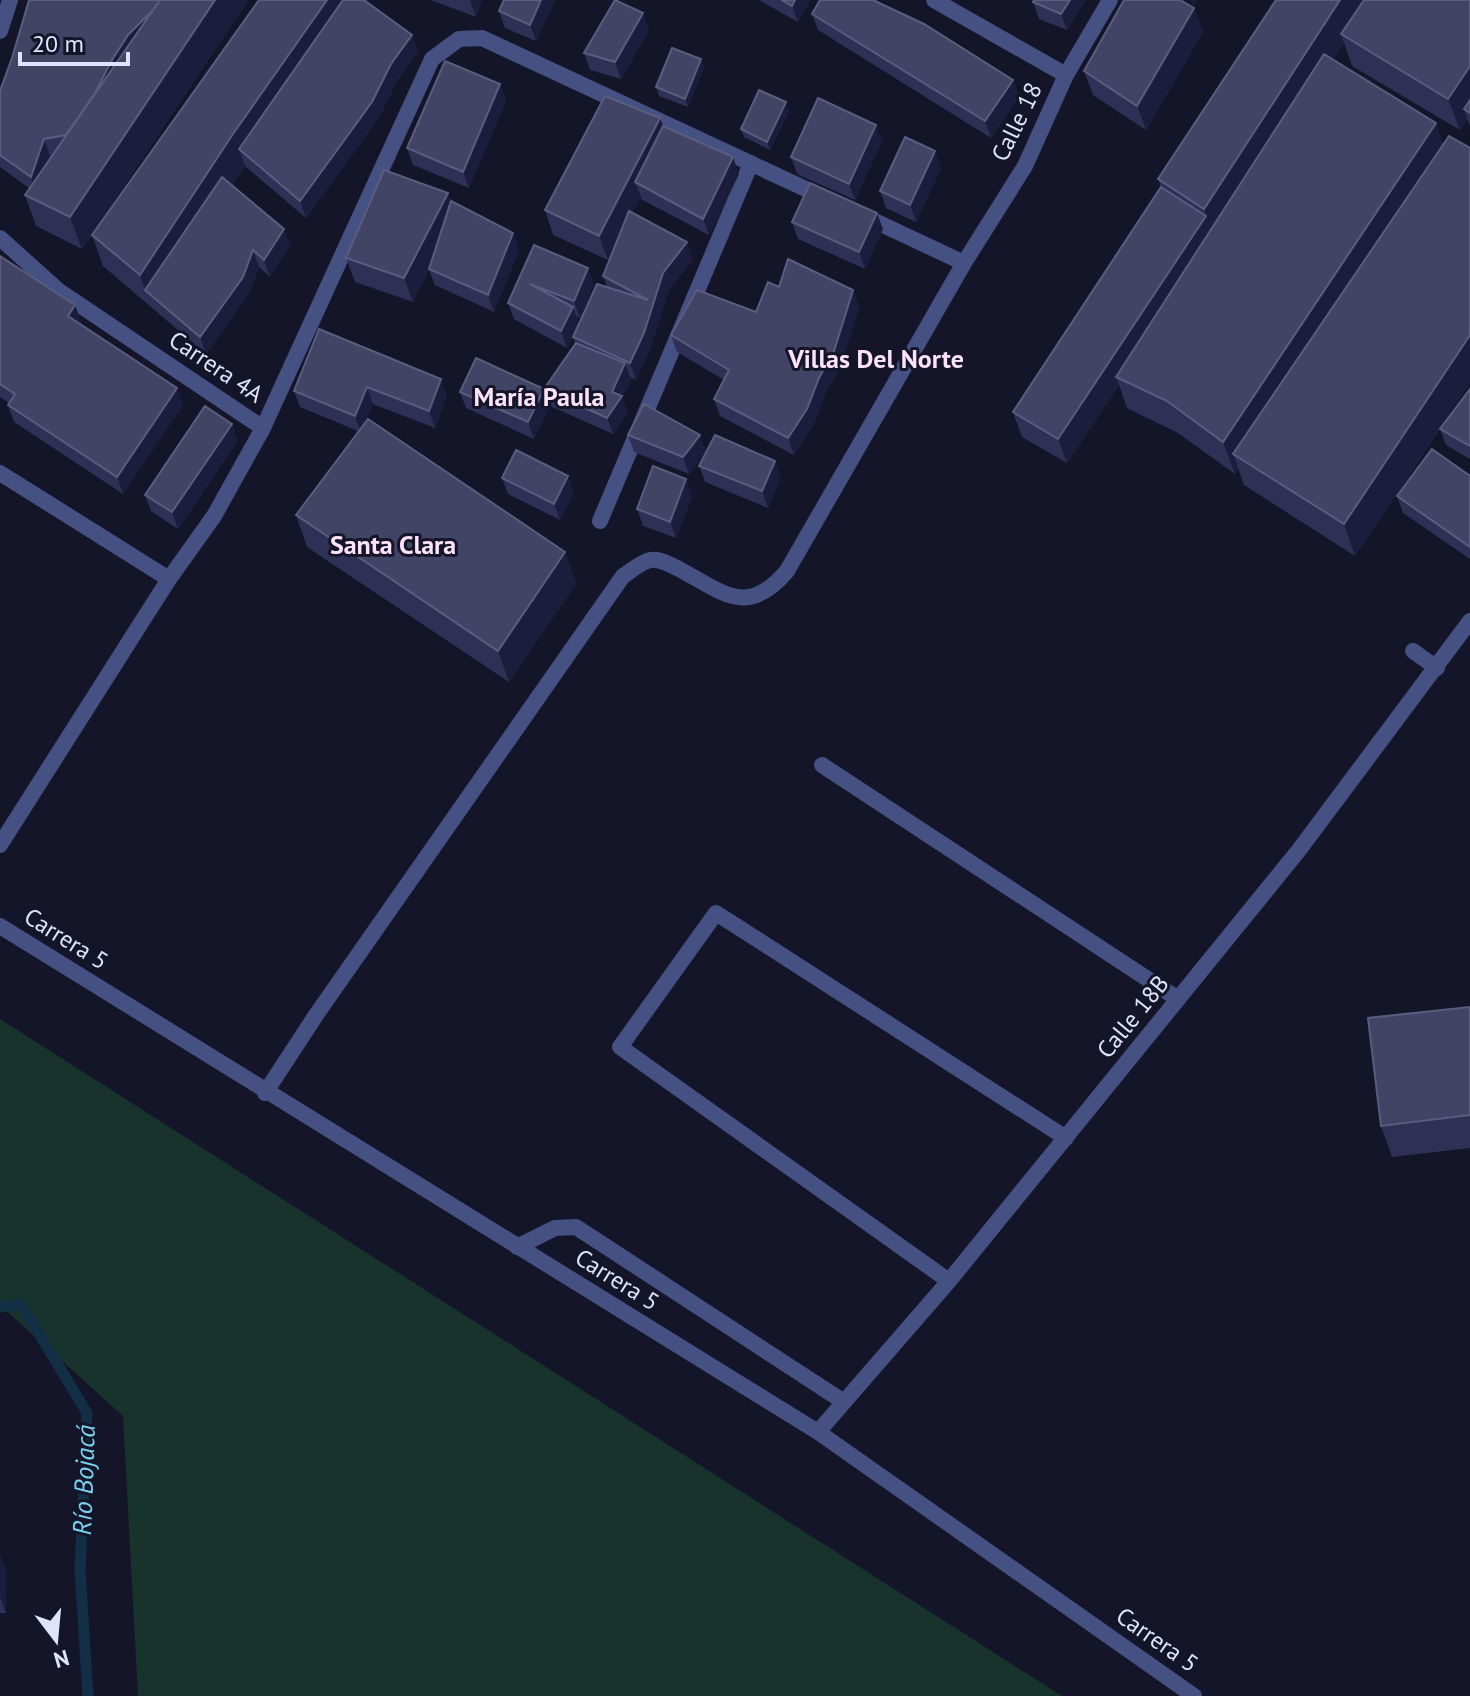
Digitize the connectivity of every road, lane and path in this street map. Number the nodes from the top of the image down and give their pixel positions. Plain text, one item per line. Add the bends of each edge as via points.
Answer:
1 (10, 0) edge
2 (934, 0) edge
3 (1110, 0) edge
4 (0, 31) edge
5 (1066, 75) junction
6 (751, 163) junction
7 (0, 238) edge
8 (964, 263) junction
9 (263, 428) junction
10 (0, 473) edge
11 (600, 521) dead end
12 (169, 579) junction
13 (1470, 621) edge
14 (1413, 651) dead end
15 (1437, 668) junction
16 (822, 765) dead end
17 (0, 845) edge
18 (0, 926) edge
19 (1178, 999) junction
20 (265, 1093) junction
21 (1066, 1138) junction
22 (517, 1247) junction
23 (949, 1281) junction
24 (844, 1402) junction
25 (818, 1432) junction
26 (1194, 1696) edge

1 - 4 street
2 - 5 street
3 - 5 street, Calle 18
5 - 8 street, Calle 18 via 1025,166
6 - 8 street
6 - 9 street via 482,38 459,39 432,59
6 - 11 street
7 - 9 street, Carrera 4A via 59,291
8 - 20 street, Calle 18 via 787,571 771,589 735,598 665,562 650,560 623,576
9 - 12 street, Carrera 4A via 214,516
10 - 12 street
12 - 17 street, Carrera 4A
13 - 15 street, Calle 18B
14 - 15 street
15 - 19 street, Calle 18B
16 - 19 street
18 - 20 street, Carrera 5
19 - 21 street, Calle 18B
20 - 22 street, Carrera 5
21 - 23 street, Calle 18B
21 - 23 street via 716,913 620,1047
22 - 24 street via 555,1228 576,1227
22 - 25 street, Carrera 5
23 - 24 street, Calle 18B
24 - 25 street, Calle 18B
25 - 26 street, Carrera 5

